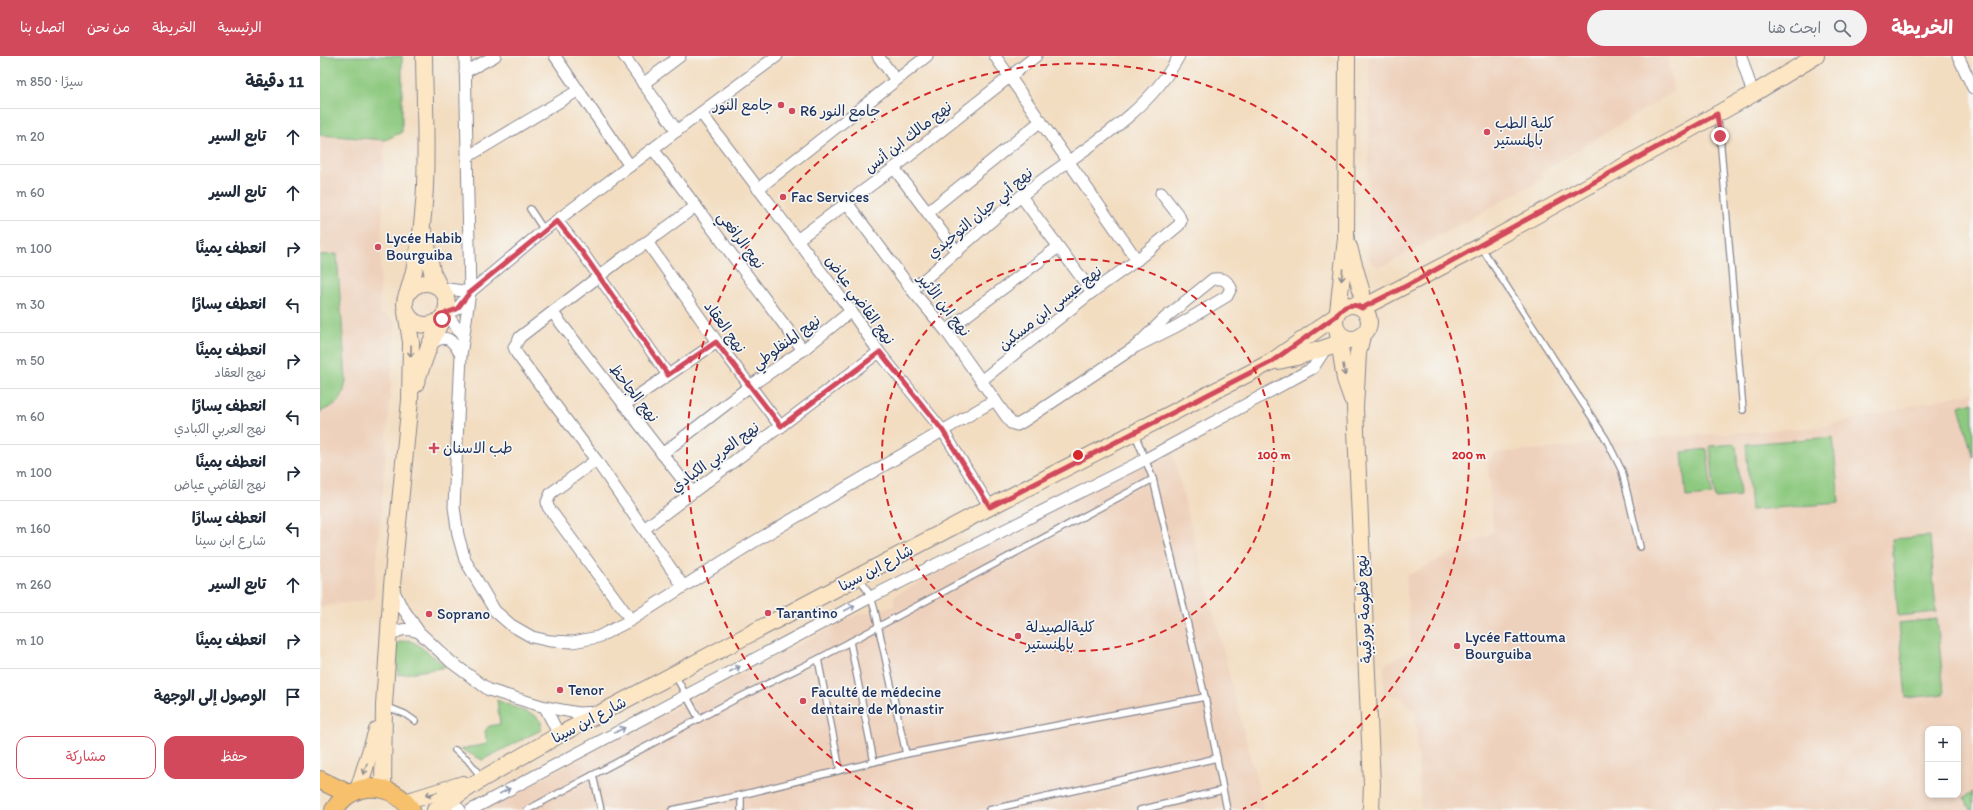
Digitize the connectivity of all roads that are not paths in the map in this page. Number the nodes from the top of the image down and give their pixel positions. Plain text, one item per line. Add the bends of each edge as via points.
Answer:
1 (424, 56) edge
2 (465, 56) edge
3 (496, 56) edge
4 (555, 56) edge
5 (624, 56) edge
6 (680, 56) edge
7 (878, 56) edge
8 (927, 56) edge
9 (995, 56) edge
10 (1036, 56) edge
11 (1347, 56) edge
12 (1741, 56) edge
13 (1816, 56) edge
14 (1958, 56) edge
15 (774, 57) edge
16 (1175, 58) edge
17 (464, 72) junction
18 (1009, 76) junction
19 (896, 80) junction
20 (643, 84) junction
21 (1973, 88) edge
22 (579, 90) junction
23 (1753, 94) junction
24 (701, 113) junction
25 (1717, 114) junction
26 (1041, 121) junction
27 (678, 130) junction
28 (653, 148) junction
29 (467, 157) junction
30 (1068, 160) junction
31 (630, 166) junction
32 (894, 168) junction
33 (758, 189) junction
34 (1161, 192) dead end
35 (1021, 196) junction
36 (847, 203) junction
37 (696, 206) junction
38 (530, 209) dead end
39 (928, 212) junction
40 (557, 221) junction
41 (424, 223) junction
42 (544, 230) junction
43 (1346, 238) junction
44 (797, 240) junction
45 (647, 242) junction
46 (1481, 246) junction
47 (1057, 248) junction
48 (957, 252) junction
49 (1137, 260) junction
50 (599, 277) junction
51 (1408, 285) junction
52 (440, 287) junction
53 (912, 290) junction
54 (408, 292) junction
55 (470, 292) junction
56 (1092, 292) junction
57 (1361, 307) junction
58 (406, 312) junction
59 (851, 312) junction
60 (553, 313) junction
61 (1337, 314) junction
62 (444, 316) junction
63 (946, 331) junction
64 (463, 337) junction
65 (1348, 337) junction
66 (716, 342) junction
67 (430, 344) junction
68 (1135, 347) junction
69 (803, 350) junction
70 (880, 352) junction
71 (461, 355) junction
72 (1271, 362) junction
73 (668, 375) junction
74 (982, 380) junction
75 (750, 386) junction
76 (410, 400) junction
77 (995, 400) junction
78 (624, 405) junction
79 (1355, 408) junction
80 (1743, 410) dead end
81 (781, 426) junction
82 (943, 431) junction
83 (1134, 432) junction
84 (662, 454) junction
85 (1146, 459) junction
86 (596, 460) junction
87 (1153, 479) junction
88 (692, 492) junction
89 (990, 507) junction
90 (644, 529) junction
91 (1640, 547) dead end
92 (859, 577) junction
93 (392, 585) junction
94 (683, 586) junction
95 (871, 597) junction
96 (631, 620) junction
97 (879, 628) junction
98 (419, 632) junction
99 (389, 638) junction
100 (850, 642) junction
101 (818, 659) junction
102 (674, 674) junction
103 (686, 696) junction
104 (1205, 697) junction
105 (384, 705) junction
106 (545, 707) junction
107 (604, 712) junction
108 (699, 719) junction
109 (415, 721) dead end
110 (559, 735) junction
111 (455, 750) dead end
112 (906, 754) junction
113 (1217, 758) junction
114 (874, 762) junction
115 (840, 770) junction
116 (594, 775) junction
117 (482, 779) junction
118 (320, 780) edge
119 (383, 788) junction
120 (1223, 790) junction
121 (353, 792) junction
122 (742, 795) junction
123 (454, 805) edge
124 (408, 806) edge
125 (334, 810) edge
126 (435, 810) edge
127 (472, 810) edge
128 (528, 810) edge
129 (601, 810) edge
130 (672, 810) edge
131 (741, 810) edge
132 (989, 810) edge
133 (1140, 810) edge
134 (1227, 810) edge
135 (1372, 810) edge

1 - 41 main road
2 - 17 street
3 - 17 street
4 - 22 street
5 - 20 street
6 - 20 street
7 - 19 street
8 - 19 street
9 - 18 street
10 - 18 street, نهج مالك ابن أنس
11 - 43 main road
12 - 23 street
13 - 23 main road
14 - 21 street
15 - 24 street
16 - 30 street, نهج أبي حيان التوحيدي via 1152,94 1129,117
17 - 29 street
18 - 26 street
18 - 32 street, نهج مالك ابن أنس
19 - 33 street
20 - 27 street
22 - 29 street
22 - 31 street
23 - 25 main road
24 - 27 street
24 - 33 street, نهج القاضي عياض
25 - 46 main road
25 - 80 lane
26 - 30 street
26 - 39 street
27 - 28 street
28 - 31 street
28 - 37 street, نهج الرافعي
29 - 55 street
30 - 35 street, نهج أبي حيان التوحيدي
30 - 49 street
31 - 40 street
32 - 36 street, نهج مالك ابن أنس
32 - 39 street
33 - 44 street, نهج القاضي عياض
34 - 49 street, نهج عيسى ابن مسكين via 1181,221
35 - 47 street
35 - 48 street, نهج أبي حيان التوحيدي
36 - 44 street, نهج مالك ابن أنس
36 - 53 street, نهج ابن الأثير
37 - 45 street
37 - 69 street, نهج الرافعي
38 - 42 lane
39 - 48 street
40 - 42 street
40 - 50 street
41 - 52 main road via 432,272
41 - 54 main road
42 - 55 street
43 - 57 main road via 1362,293
43 -> 61 main road
44 - 59 street, نهج القاضي عياض
45 - 50 street
45 - 66 street, نهج العقاد
46 - 51 main road
46 - 91 lane via 1606,440 1622,471
47 - 56 street
47 - 63 street
48 - 53 street, نهج أبي حيان التوحيدي
49 - 56 street, نهج عيسى ابن مسكين
50 - 60 street
50 - 73 street
51 - 57 main road
51 - 65 main road
52 - 54 main road via 425,282
52 - 55 street
52 - 62 main road via 447,300
53 - 63 street, نهج ابن الأثير
54 - 58 main road via 404,306
55 - 62 street via 457,309
55 - 64 street
56 - 74 street, نهج عيسى ابن مسكين
57 - 61 main road via 1351,305
57 - 65 main road via 1367,312
58 - 62 main road via 415,323 422,325 436,323
58 -> 76 main road via 411,342
59 - 69 street, نهج المنفلوطي
59 - 70 street, نهج القاضي عياض
60 - 78 street, نهج الجاحظ
60 - 86 street via 515,343 516,354
61 - 65 main road via 1336,327
61 - 72 main road
62 - 64 street
62 - 67 main road
63 - 74 street, نهج ابن الأثير
64 - 71 street
65 - 72 main road
65 -> 79 main road, نهج فطومة بورقيبة via 1345,379
65 - 79 main road, نهج فطومة بورقيبة via 1358,353
65 - 85 street via 1313,368
66 - 73 street
66 - 75 street, نهج العقاد
67 - 71 street via 438,338 447,338 454,343
67 - 76 main road
68 - 68 street via 1165,318 1213,279 1227,280 1231,288 1227,296
68 - 77 street, نهج ابن الأثير via 1017,425 1011,423
69 - 75 street, نهج المنفلوطي
70 - 81 street, نهج العربي الكبادي
70 - 82 street, نهج القاضي عياض
71 - 96 street via 454,507 465,560 487,599 495,611 511,625 532,637 550,641 573,642 598,637
72 - 83 main road, شارع ابن سينا
73 - 78 street
74 - 77 street, نهج ابن الأثير
75 - 81 street, نهج العقاد
75 - 84 street, نهج المنفلوطي
76 - 93 main road
77 - 82 street
78 - 84 street, نهج الجاحظ
79 - 135 main road, نهج فطومة بورقيبة
81 - 88 street, نهج العربي الكبادي
82 - 89 street, نهج القاضي عياض
82 - 94 street
83 - 85 lane
83 - 89 main road, شارع ابن سينا
84 - 88 street, نهج الجاحظ
85 - 87 lane
85 - 95 street
86 - 90 street
86 - 96 street via 551,494 547,502 548,507
87 - 97 lane
87 - 104 lane
88 - 90 street, نهج العربي الكبادي
89 - 92 main road, شارع ابن سينا
90 - 94 street
92 - 95 lane
92 - 102 main road, شارع ابن سينا
93 - 98 street via 400,604
93 - 99 main road
94 - 96 street
95 - 97 lane
103 -> 95 street
97 - 100 lane
97 - 112 lane
98 - 99 street via 400,630
98 - 106 street via 451,662 488,690
99 - 105 main road
100 - 101 lane
100 - 114 lane
101 - 108 lane
101 - 115 lane
102 - 103 lane
102 - 107 main road, شارع ابن سينا
103 - 108 lane
127 -> 103 street
104 - 112 lane
104 - 113 lane
105 - 109 lane
105 - 119 main road
105 -> 121 main road via 370,757
106 - 107 street via 578,713
106 - 110 street
107 - 110 main road, شارع ابن سينا
108 - 116 lane
110 - 117 main road, شارع ابن سينا
111 - 117 lane via 468,759
112 - 114 lane
113 - 120 lane
113 - 132 lane
114 - 115 lane
115 - 122 lane
116 - 128 lane
116 - 129 lane
117 - 123 main road, شارع ابن سينا
117 -> 124 main road, شارع ابن سينا
118 - 121 main road
119 - 121 main road via 370,787
119 - 124 main road via 395,793
120 - 133 lane
120 - 134 lane
121 - 125 main road
122 - 130 lane
122 - 131 lane
123 - 126 main road, شارع ابن سينا

